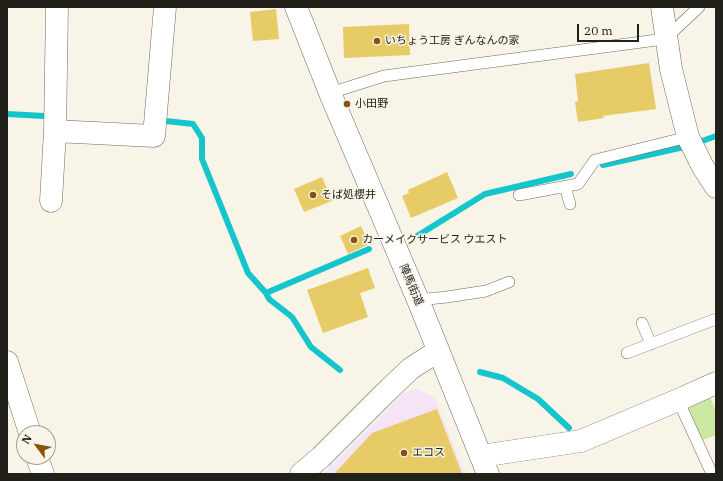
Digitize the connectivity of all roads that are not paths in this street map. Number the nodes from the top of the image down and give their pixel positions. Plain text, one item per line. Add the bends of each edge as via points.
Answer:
1 (57, 7) edge
2 (165, 7) edge
3 (296, 7) edge
4 (662, 7) edge
5 (699, 7) edge
6 (667, 37) junction
7 (330, 93) junction
8 (55, 131) junction
9 (688, 137) junction
10 (565, 186) junction
11 (716, 186) edge
12 (519, 195) dead end
13 (51, 201) dead end
14 (570, 204) dead end
15 (508, 282) dead end
16 (418, 300) junction
17 (716, 318) edge
18 (642, 323) dead end
19 (651, 344) junction
20 (438, 351) junction
21 (627, 353) dead end
22 (7, 362) edge
23 (716, 383) edge
24 (678, 400) junction
25 (27, 425) edge
26 (485, 465) edge
27 (301, 474) edge
28 (712, 474) edge

1 - 8 street
2 - 8 street via 154,136
3 - 7 street, 陣馬街道
4 - 6 street
5 - 6 lane
6 - 7 lane via 384,76
6 - 9 street via 671,69
7 - 16 street, 陣馬街道
8 - 13 street
9 - 10 lane via 595,160 578,184
9 - 11 street
10 - 12 lane
10 - 14 lane
15 - 16 lane via 486,291
16 - 20 street, 陣馬街道
17 - 19 lane
18 - 19 lane
19 - 21 lane
20 - 26 street, 陣馬街道
20 - 27 street via 410,369
22 - 25 street
23 - 24 street
24 - 26 street via 581,441
24 - 28 lane

